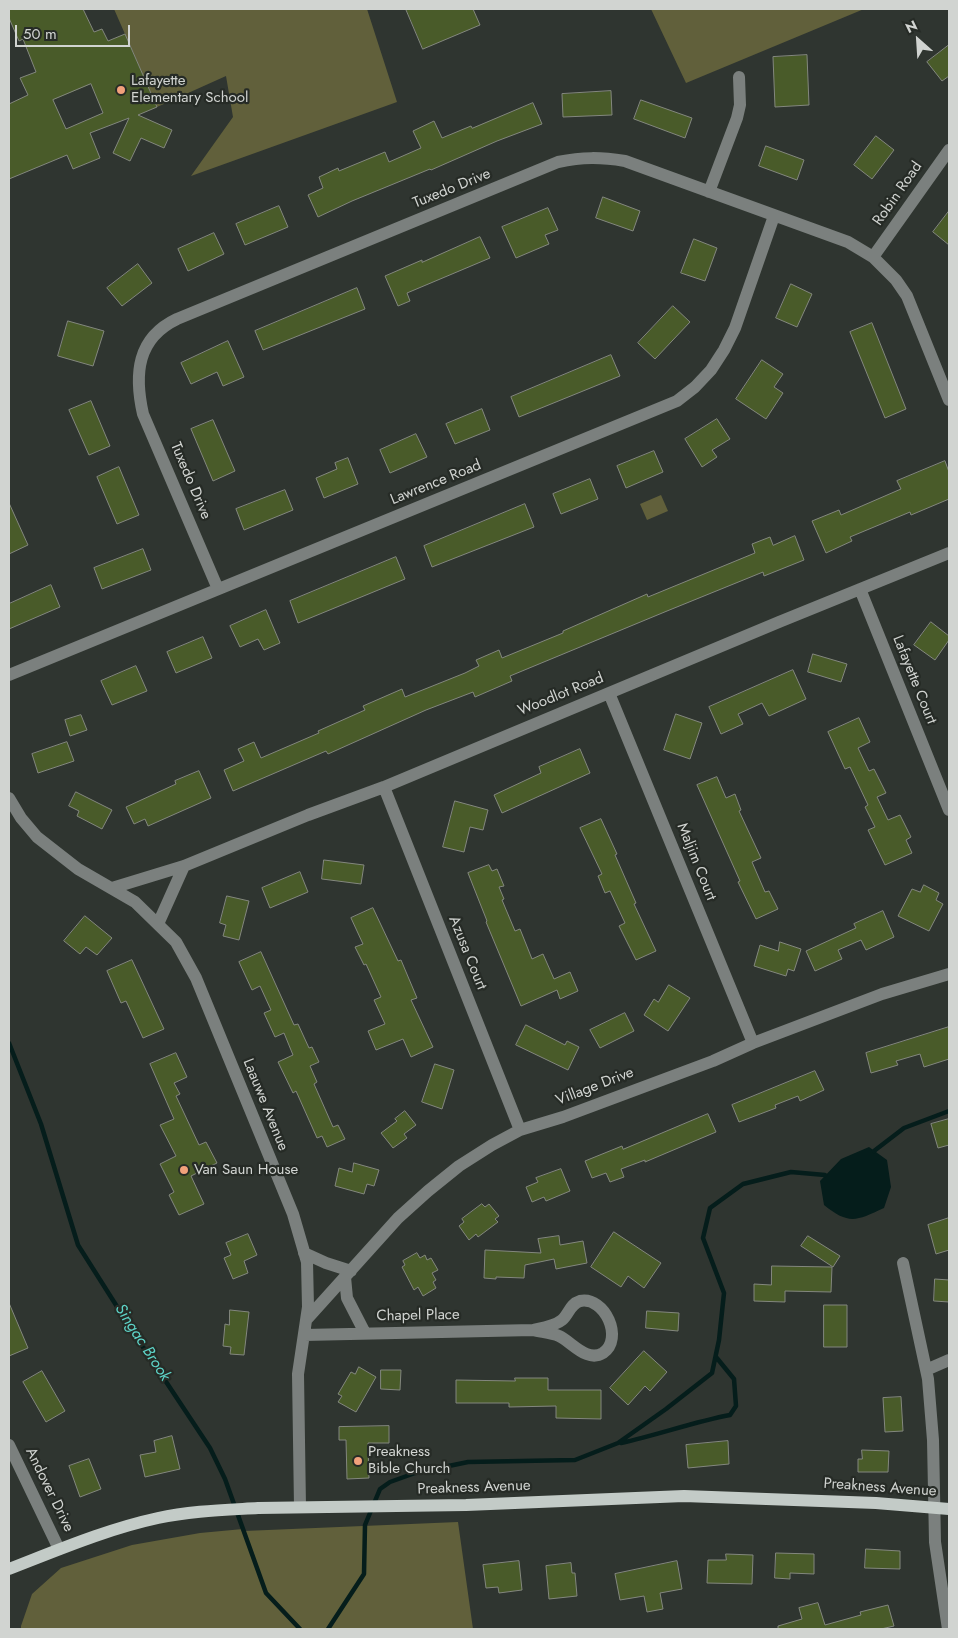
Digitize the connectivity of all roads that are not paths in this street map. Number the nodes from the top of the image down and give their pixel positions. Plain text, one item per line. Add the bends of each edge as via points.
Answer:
1 (739, 77) dead end
2 (949, 150) edge
3 (709, 192) junction
4 (774, 216) junction
5 (873, 257) junction
6 (949, 400) edge
7 (949, 553) edge
8 (218, 589) junction
9 (860, 589) junction
10 (9, 675) edge
11 (609, 693) junction
12 (384, 787) junction
13 (9, 798) edge
14 (949, 810) edge
15 (184, 866) junction
16 (112, 888) junction
17 (158, 924) junction
18 (949, 974) edge
19 (753, 1043) junction
20 (520, 1130) junction
21 (304, 1253) junction
22 (903, 1263) dead end
23 (348, 1274) junction
24 (307, 1319) junction
25 (533, 1330) junction
26 (365, 1334) junction
27 (304, 1335) junction
28 (949, 1360) edge
29 (926, 1370) junction
30 (9, 1445) edge
31 (300, 1507) junction
32 (934, 1508) junction
33 (949, 1509) edge
34 (59, 1549) junction
35 (9, 1569) edge
36 (948, 1629) edge

1 - 3 street via 737,118
2 - 5 street, Robin Road
3 - 4 street, Tuxedo Drive
3 - 8 street, Tuxedo Drive via 625,161 580,158 558,162 164,325 150,340 141,360 139,395 143,414
4 - 5 street, Tuxedo Drive via 848,242
4 - 8 street, Lawrence Road via 735,328 724,350 706,376 677,401
5 - 6 street, Tuxedo Drive via 907,296
7 - 9 street, Woodlot Road
8 - 10 street, Lawrence Road
9 - 11 street, Woodlot Road
9 - 14 street, Lafayette Court
11 - 12 street, Woodlot Road
11 - 19 street, Maljim Court
12 - 15 street, Woodlot Road
12 - 20 street, Azusa Court
13 - 16 street, Laauwe Avenue via 37,838 78,869
15 - 16 street, Woodlot Road
15 - 17 street
16 - 17 street, Laauwe Avenue via 135,902
17 - 21 street, Laauwe Avenue via 176,942 196,978 293,1214
18 - 19 street, Village Drive via 882,994
19 - 20 street, Village Drive via 564,1117
20 - 23 street, Village Drive via 492,1144 428,1191 398,1218
21 - 23 street
21 - 24 street, Laauwe Avenue via 308,1282
22 - 29 street
23 - 24 street, Village Drive
23 - 26 street via 347,1298
24 - 27 street, Laauwe Avenue
25 - 25 street, Chapel Place via 559,1336 593,1356 602,1354 611,1343 612,1333 605,1313 588,1301 572,1306 555,1324
25 - 26 street, Chapel Place
26 - 27 street, Chapel Place
27 - 31 street, Laauwe Avenue via 298,1374
28 - 29 street
29 - 32 street via 934,1440
30 - 34 street, Andover Drive
31 - 32 main road, Preakness Avenue via 466,1505 684,1496
31 - 34 main road, Preakness Avenue via 244,1508 159,1518
32 - 33 main road, Preakness Avenue
32 - 36 street via 935,1542
34 - 35 main road, Preakness Avenue

